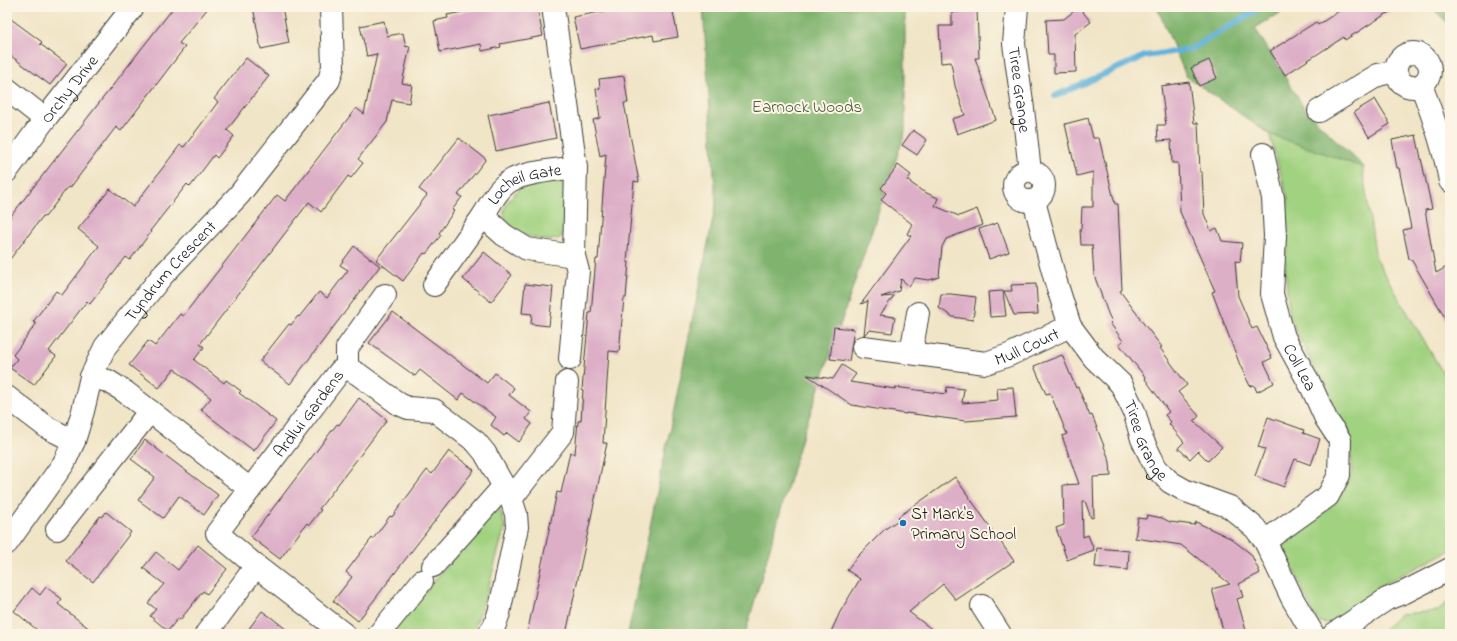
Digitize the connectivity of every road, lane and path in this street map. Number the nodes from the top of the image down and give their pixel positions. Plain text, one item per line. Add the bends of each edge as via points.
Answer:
1 (133, 7) edge
2 (553, 7) edge
3 (1017, 7) edge
4 (333, 8) edge
5 (7, 90) edge
6 (1319, 111) dead end
7 (45, 119) junction
8 (1263, 154) dead end
9 (576, 167) junction
10 (7, 171) edge
11 (1450, 181) edge
12 (483, 216) junction
13 (574, 256) junction
14 (434, 285) dead end
15 (385, 295) dead end
16 (918, 313) dead end
17 (1070, 326) junction
18 (863, 347) dead end
19 (911, 353) junction
20 (570, 359) dead end
21 (347, 368) junction
22 (90, 377) junction
23 (567, 382) dead end
24 (7, 398) edge
25 (150, 411) junction
26 (74, 441) junction
27 (250, 488) junction
28 (507, 492) junction
29 (57, 529) dead end
30 (1265, 541) junction
31 (7, 543) edge
32 (256, 566) junction
33 (1450, 569) edge
34 (982, 606) dead end
35 (206, 634) edge
36 (344, 634) edge
37 (379, 634) edge
38 (489, 634) edge
39 (1000, 634) edge
40 (1313, 634) edge
41 (1334, 634) edge

1 - 7 street, Orchy Drive
2 - 9 street, Locheil Gate
3 - 17 street, Tiree Grange via 1014,44 1030,171 1039,175 1044,181 1045,188 1034,201
4 - 22 street, Tyndrum Crescent via 333,67 329,80 239,195 162,276 105,346
5 - 7 street
6 - 11 street via 1378,75 1396,71 1405,85 1422,85 1446,159
7 - 10 street, Orchy Drive
8 - 30 street, Coll Lea via 1273,198 1275,236 1272,294 1284,336 1326,419 1340,440 1339,475 1328,496
9 - 12 street, Locheil Gate via 519,176 506,183
9 - 13 street, Locheil Gate
12 - 13 street, Locheil Gate via 504,235 527,249
12 - 14 street
13 - 20 street via 578,271
15 - 21 street via 347,348
16 - 19 street
17 - 19 street, Mull Court via 986,363
17 - 30 street, Tiree Grange via 1094,358 1121,384 1156,468 1170,482 1186,491 1230,507 1255,528
18 - 19 street, Mull Court
21 - 27 street, Ardlui Gardens via 340,371
21 - 28 street, Ardlui Gardens via 399,404 408,408 434,410 476,442
22 - 25 street via 108,381
22 - 26 street, Tyndrum Crescent
23 - 28 street via 563,432
24 - 26 street via 48,428
25 - 27 street
25 - 29 street
26 - 31 street, Tyndrum Crescent via 64,463
27 - 32 street, Ardlui Gardens via 217,532
28 - 37 street via 427,574
28 - 38 street, Ardlui Gardens via 516,514 517,527 499,613
30 - 40 street, Tiree Grange via 1292,598
32 - 35 street
32 - 36 street, Ardlui Gardens
33 - 41 street via 1387,599
34 - 39 street

